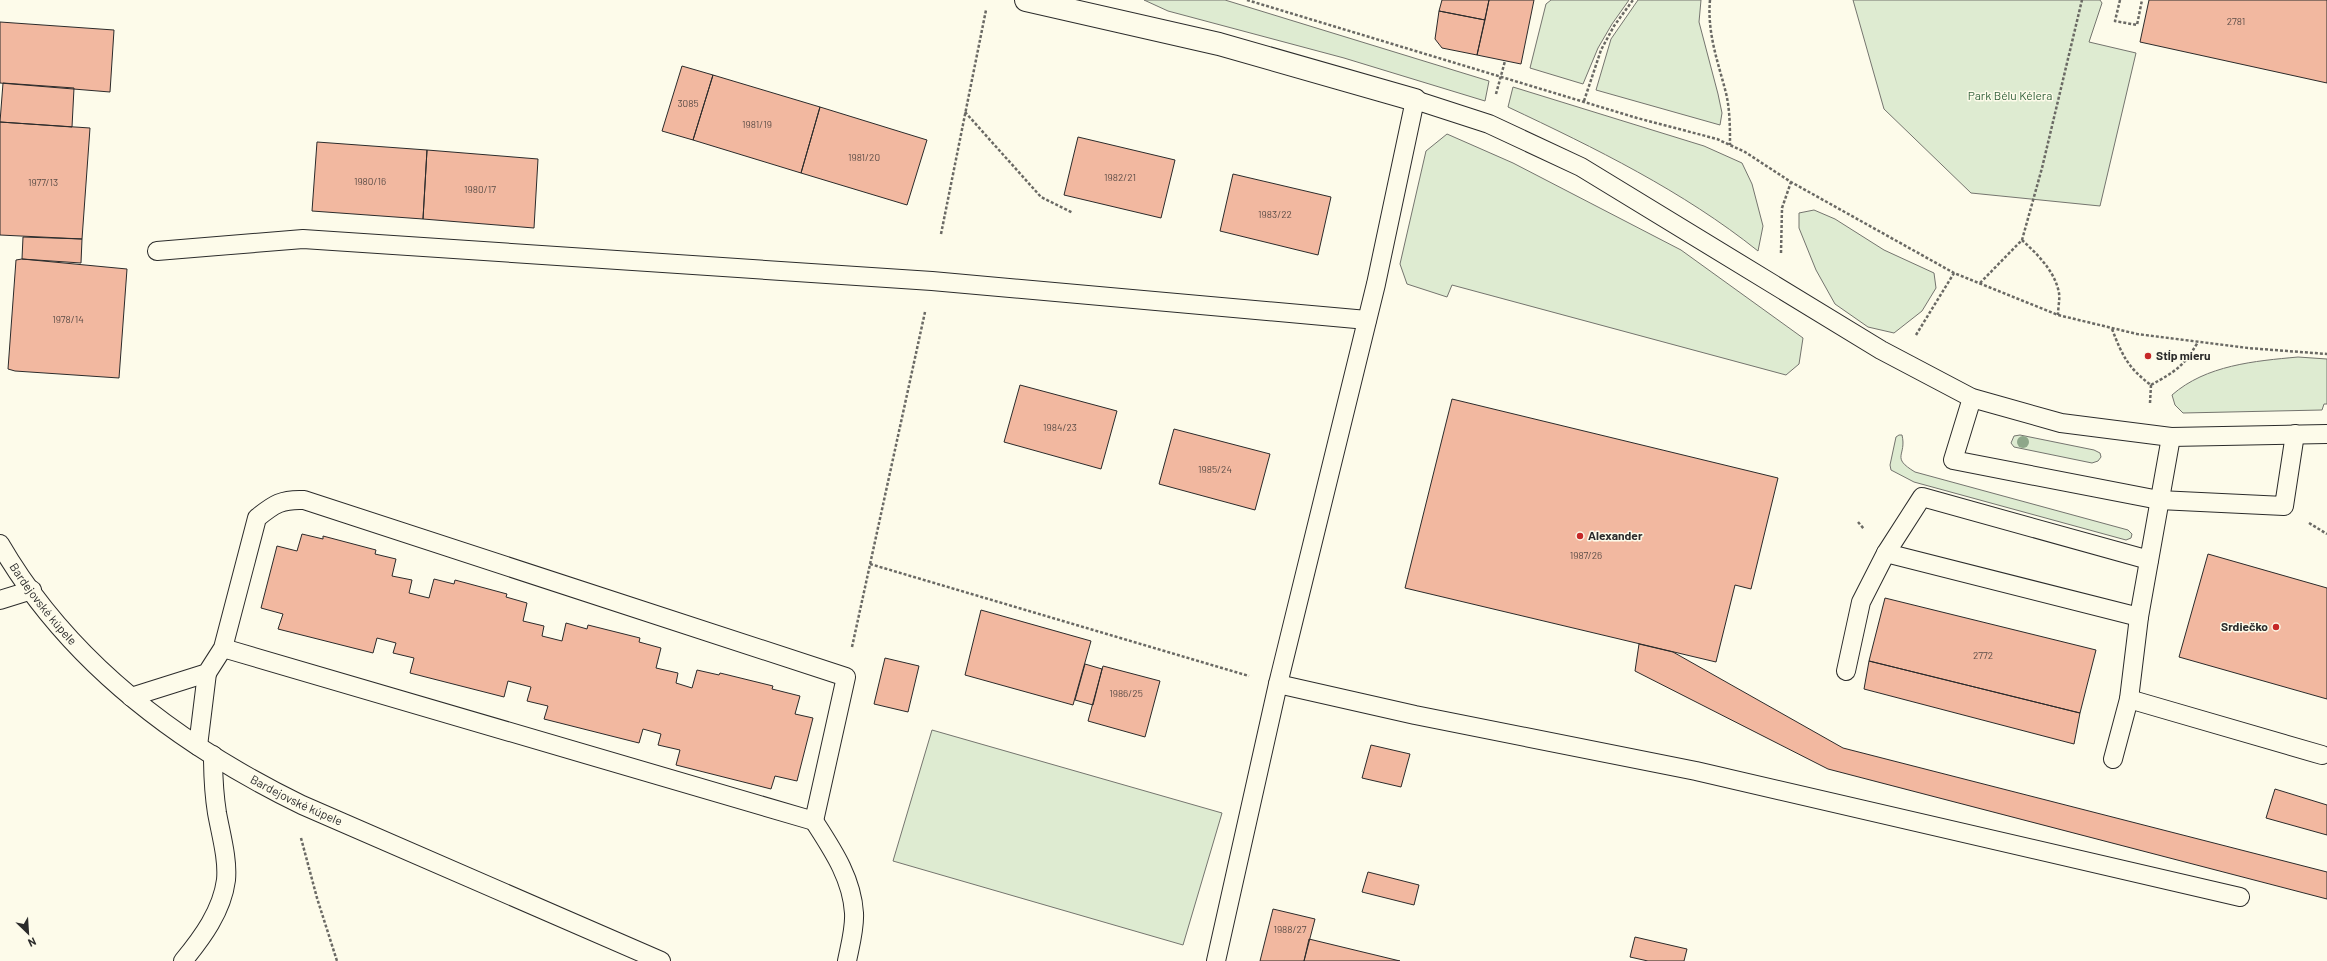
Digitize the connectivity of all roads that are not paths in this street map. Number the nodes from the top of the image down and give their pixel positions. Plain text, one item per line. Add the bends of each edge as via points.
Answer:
1 (1026, 0) edge
2 (1415, 100) junction
3 (156, 251) dead end
4 (1367, 320) junction
5 (1972, 398) junction
6 (2296, 434) junction
7 (2327, 434) edge
8 (2171, 437) junction
9 (2159, 500) junction
10 (0, 544) edge
11 (1886, 554) junction
12 (2149, 560) junction
13 (32, 590) junction
14 (0, 600) edge
15 (2139, 617) junction
16 (223, 648) junction
17 (1846, 671) dead end
18 (207, 673) junction
19 (1278, 684) junction
20 (131, 697) junction
21 (2129, 699) junction
22 (198, 746) junction
23 (213, 755) junction
24 (2322, 756) dead end
25 (2113, 759) dead end
26 (814, 821) junction
27 (2240, 897) dead end
28 (628, 954) edge
29 (183, 961) edge
30 (661, 961) edge
31 (847, 961) edge
32 (1216, 961) edge

1 - 2 street via 1219,44
2 - 4 lane
2 - 5 lane via 1488,124 1550,150 1900,361
3 - 4 lane via 303,239 932,281
4 - 19 lane
5 - 8 lane via 2062,423
5 - 9 lane via 1953,460
6 - 7 lane
6 - 8 lane
6 - 9 lane via 2284,506
8 - 9 lane
9 - 12 lane
10 - 13 lane, Bardejovské kúpele
11 - 12 lane via 1922,497
11 - 15 lane
11 - 17 lane via 1861,602
12 - 15 lane
13 - 14 lane
13 - 20 lane, Bardejovské kúpele via 47,612 108,678
15 - 21 lane
16 - 18 lane
16 - 26 lane
16 - 26 lane via 257,518 271,507 288,500 304,500 846,677
18 - 20 lane
18 - 22 lane
19 - 27 lane via 1415,715 1696,772
19 - 32 lane
20 - 22 lane, Bardejovské kúpele via 172,730
21 - 24 lane
21 - 25 lane
22 - 23 lane, Bardejovské kúpele
23 - 28 lane, Bardejovské kúpele via 258,783 302,805
23 - 29 lane via 213,785 225,854 226,881 217,910 203,937
26 - 31 lane via 837,857 849,883 854,913
28 - 30 lane, Bardejovské kúpele

